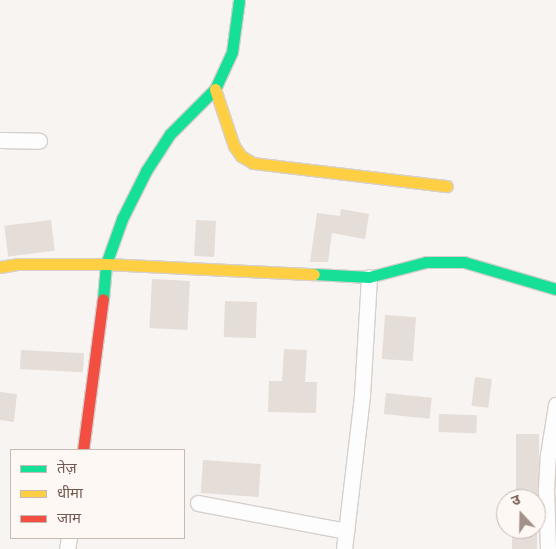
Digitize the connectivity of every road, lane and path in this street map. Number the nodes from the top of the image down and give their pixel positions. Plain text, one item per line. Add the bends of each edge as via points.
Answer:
1 (239, 0) edge
2 (215, 89) junction
3 (0, 140) edge
4 (39, 141) dead end
5 (448, 186) dead end
6 (106, 264) junction
7 (0, 267) edge
8 (369, 277) junction
9 (556, 289) edge
10 (556, 405) edge
11 (83, 449) edge
12 (198, 503) dead end
13 (346, 530) junction
14 (344, 549) edge
15 (548, 549) edge

1 - 2 street via 232,52
2 - 5 street via 234,146 241,156 253,163
2 - 6 street via 170,134 146,171 122,219
3 - 4 street
6 - 7 street via 17,264
6 - 8 street
6 - 11 street
8 - 9 street via 426,262 448,260
8 - 13 street via 362,395
10 - 15 street via 548,463
12 - 13 street
13 - 14 street

